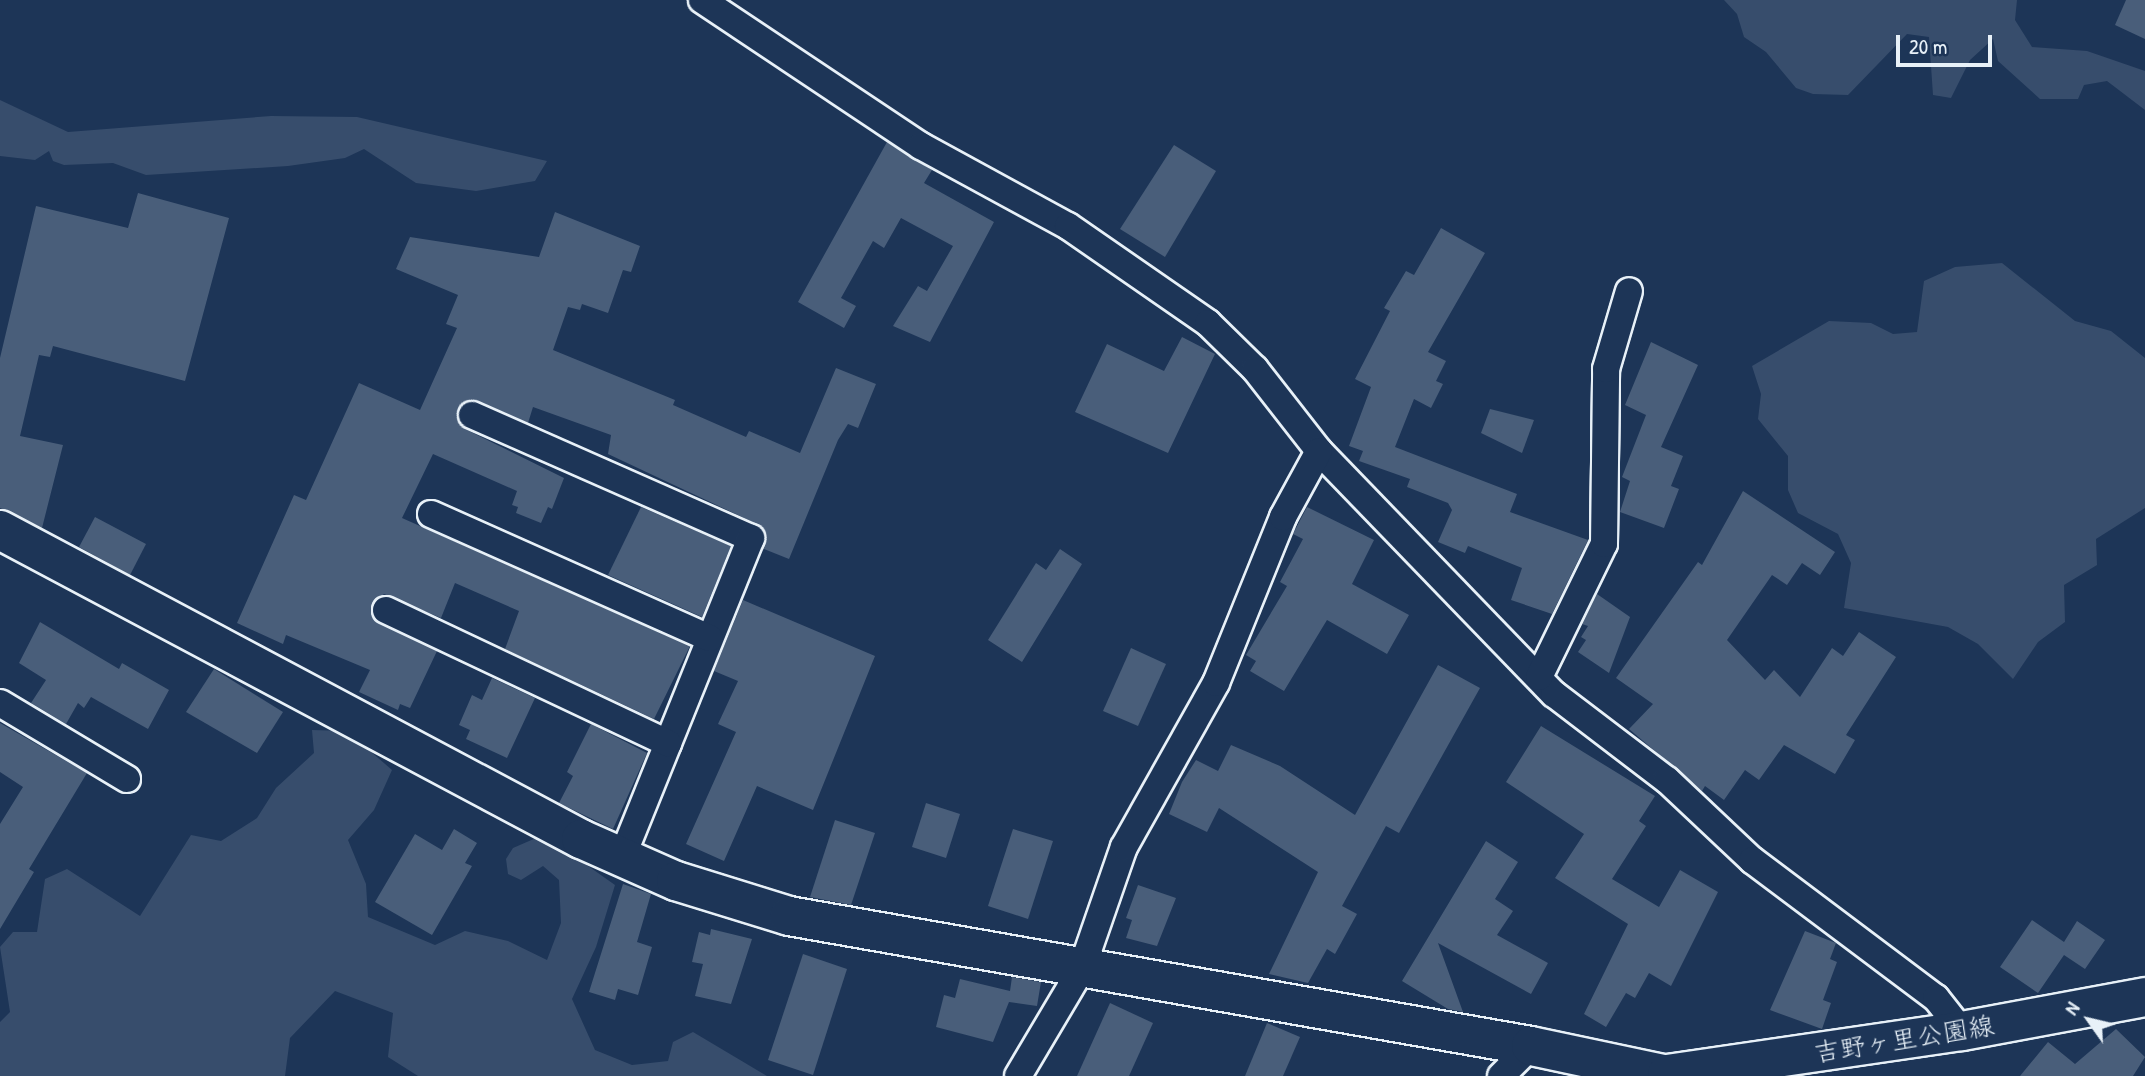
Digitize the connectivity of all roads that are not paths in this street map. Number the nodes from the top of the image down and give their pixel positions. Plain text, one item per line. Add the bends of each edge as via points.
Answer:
1 (702, 0) edge
2 (1629, 291) dead end
3 (472, 415) dead end
4 (1319, 451) junction
5 (431, 513) dead end
6 (0, 530) edge
7 (386, 610) dead end
8 (710, 638) junction
9 (1539, 677) junction
10 (0, 703) edge
11 (668, 743) junction
12 (127, 779) dead end
13 (622, 857) junction
14 (1082, 968) junction
15 (2145, 997) edge
16 (1962, 1031) junction
17 (1531, 1046) junction
18 (1669, 1075) edge
19 (1018, 1076) edge
20 (1502, 1076) edge

1 - 4 street via 921,146 1068,226 1208,323 1255,369
2 - 9 street via 1606,369 1604,544
3 - 8 street via 751,538
4 - 9 street
4 - 14 street via 1283,517 1216,683 1124,847
5 - 8 street
6 - 13 street, 吉野ヶ里公園線
7 - 11 street
8 - 11 street
9 - 16 street via 1586,722 1667,780 1752,860 1936,998
10 - 12 street
11 - 13 street
13 - 14 street, 吉野ヶ里公園線 via 676,881 789,916
14 - 17 street, 吉野ヶ里公園線
14 - 19 street
15 - 16 street, 吉野ヶ里公園線
16 - 18 street, 吉野ヶ里公園線
17 - 18 street, 吉野ヶ里公園線
17 - 20 street

